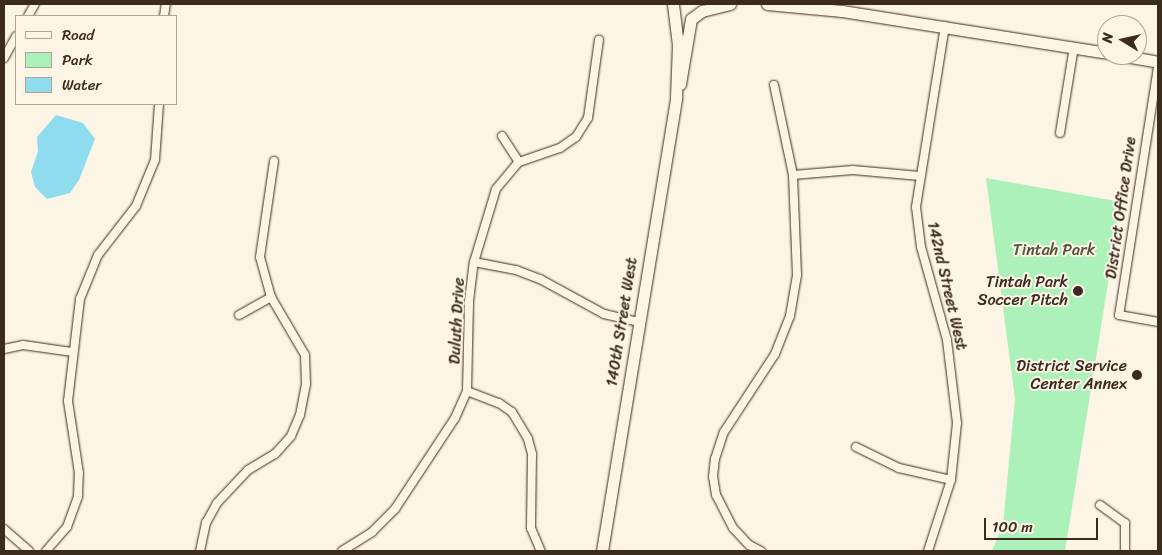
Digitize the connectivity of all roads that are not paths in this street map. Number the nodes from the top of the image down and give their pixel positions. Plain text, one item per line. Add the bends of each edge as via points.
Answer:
1 (35, 4) edge
2 (673, 4) edge
3 (730, 4) edge
4 (767, 4) edge
5 (816, 4) edge
6 (705, 7) edge
7 (842, 11) junction
8 (29, 15) edge
9 (945, 26) junction
10 (15, 38) edge
11 (599, 40) dead end
12 (1074, 47) junction
13 (1097, 51) edge
14 (4, 58) edge
15 (1158, 67) edge
16 (774, 85) dead end
17 (676, 97) junction
18 (159, 105) edge
19 (1060, 133) dead end
20 (502, 136) dead end
21 (274, 161) dead end
22 (519, 162) junction
23 (793, 175) junction
24 (920, 176) junction
25 (474, 262) junction
26 (271, 297) junction
27 (239, 315) dead end
28 (639, 322) junction
29 (1158, 322) edge
30 (4, 349) edge
31 (72, 352) junction
32 (467, 391) junction
33 (856, 447) dead end
34 (951, 480) junction
35 (1100, 505) dead end
36 (4, 529) edge
37 (29, 551) edge
38 (46, 551) edge
39 (200, 551) edge
40 (342, 551) edge
41 (541, 551) edge
42 (602, 551) edge
43 (761, 551) edge
44 (928, 551) edge
45 (1125, 551) edge

1 - 8 street
2 - 6 street via 685,13
2 - 17 street, 140th Street West via 678,44
3 - 6 street
4 - 7 street
5 - 7 street
6 - 17 street, 140th Street West via 688,27 687,58
7 - 9 street
9 - 12 street
9 - 24 street, 142nd Street West
10 - 14 street
11 - 22 street via 588,118 576,137 560,148
12 - 13 street
12 - 19 street
15 - 29 street, District Office Drive via 1119,315
16 - 23 street
17 - 28 street, 140th Street West
18 - 31 street via 155,160 136,206 98,255 87,276
20 - 22 street
21 - 26 street via 260,257
22 - 25 street, Duluth Drive via 496,189
23 - 24 street via 853,170
23 - 43 street via 797,275 790,316 775,354 724,432 714,459 715,486 723,512 739,536
24 - 34 street, 142nd Street West via 916,207 918,229 947,340 956,400
25 - 28 street via 524,273 604,314
25 - 32 street, Duluth Drive via 469,301
26 - 27 street
26 - 39 street via 305,355 306,384 300,415 291,436 275,454 248,470 217,503 206,523
28 - 42 street, 140th Street West
30 - 31 street via 23,345
31 - 38 street via 68,401 79,473 78,496 67,527
32 - 40 street, Duluth Drive via 456,418 395,509 372,532
32 - 41 street via 499,403 512,412 528,439 532,454 531,528
33 - 34 street via 899,468
34 - 44 street, 142nd Street West
35 - 45 street via 1125,523
36 - 37 street

